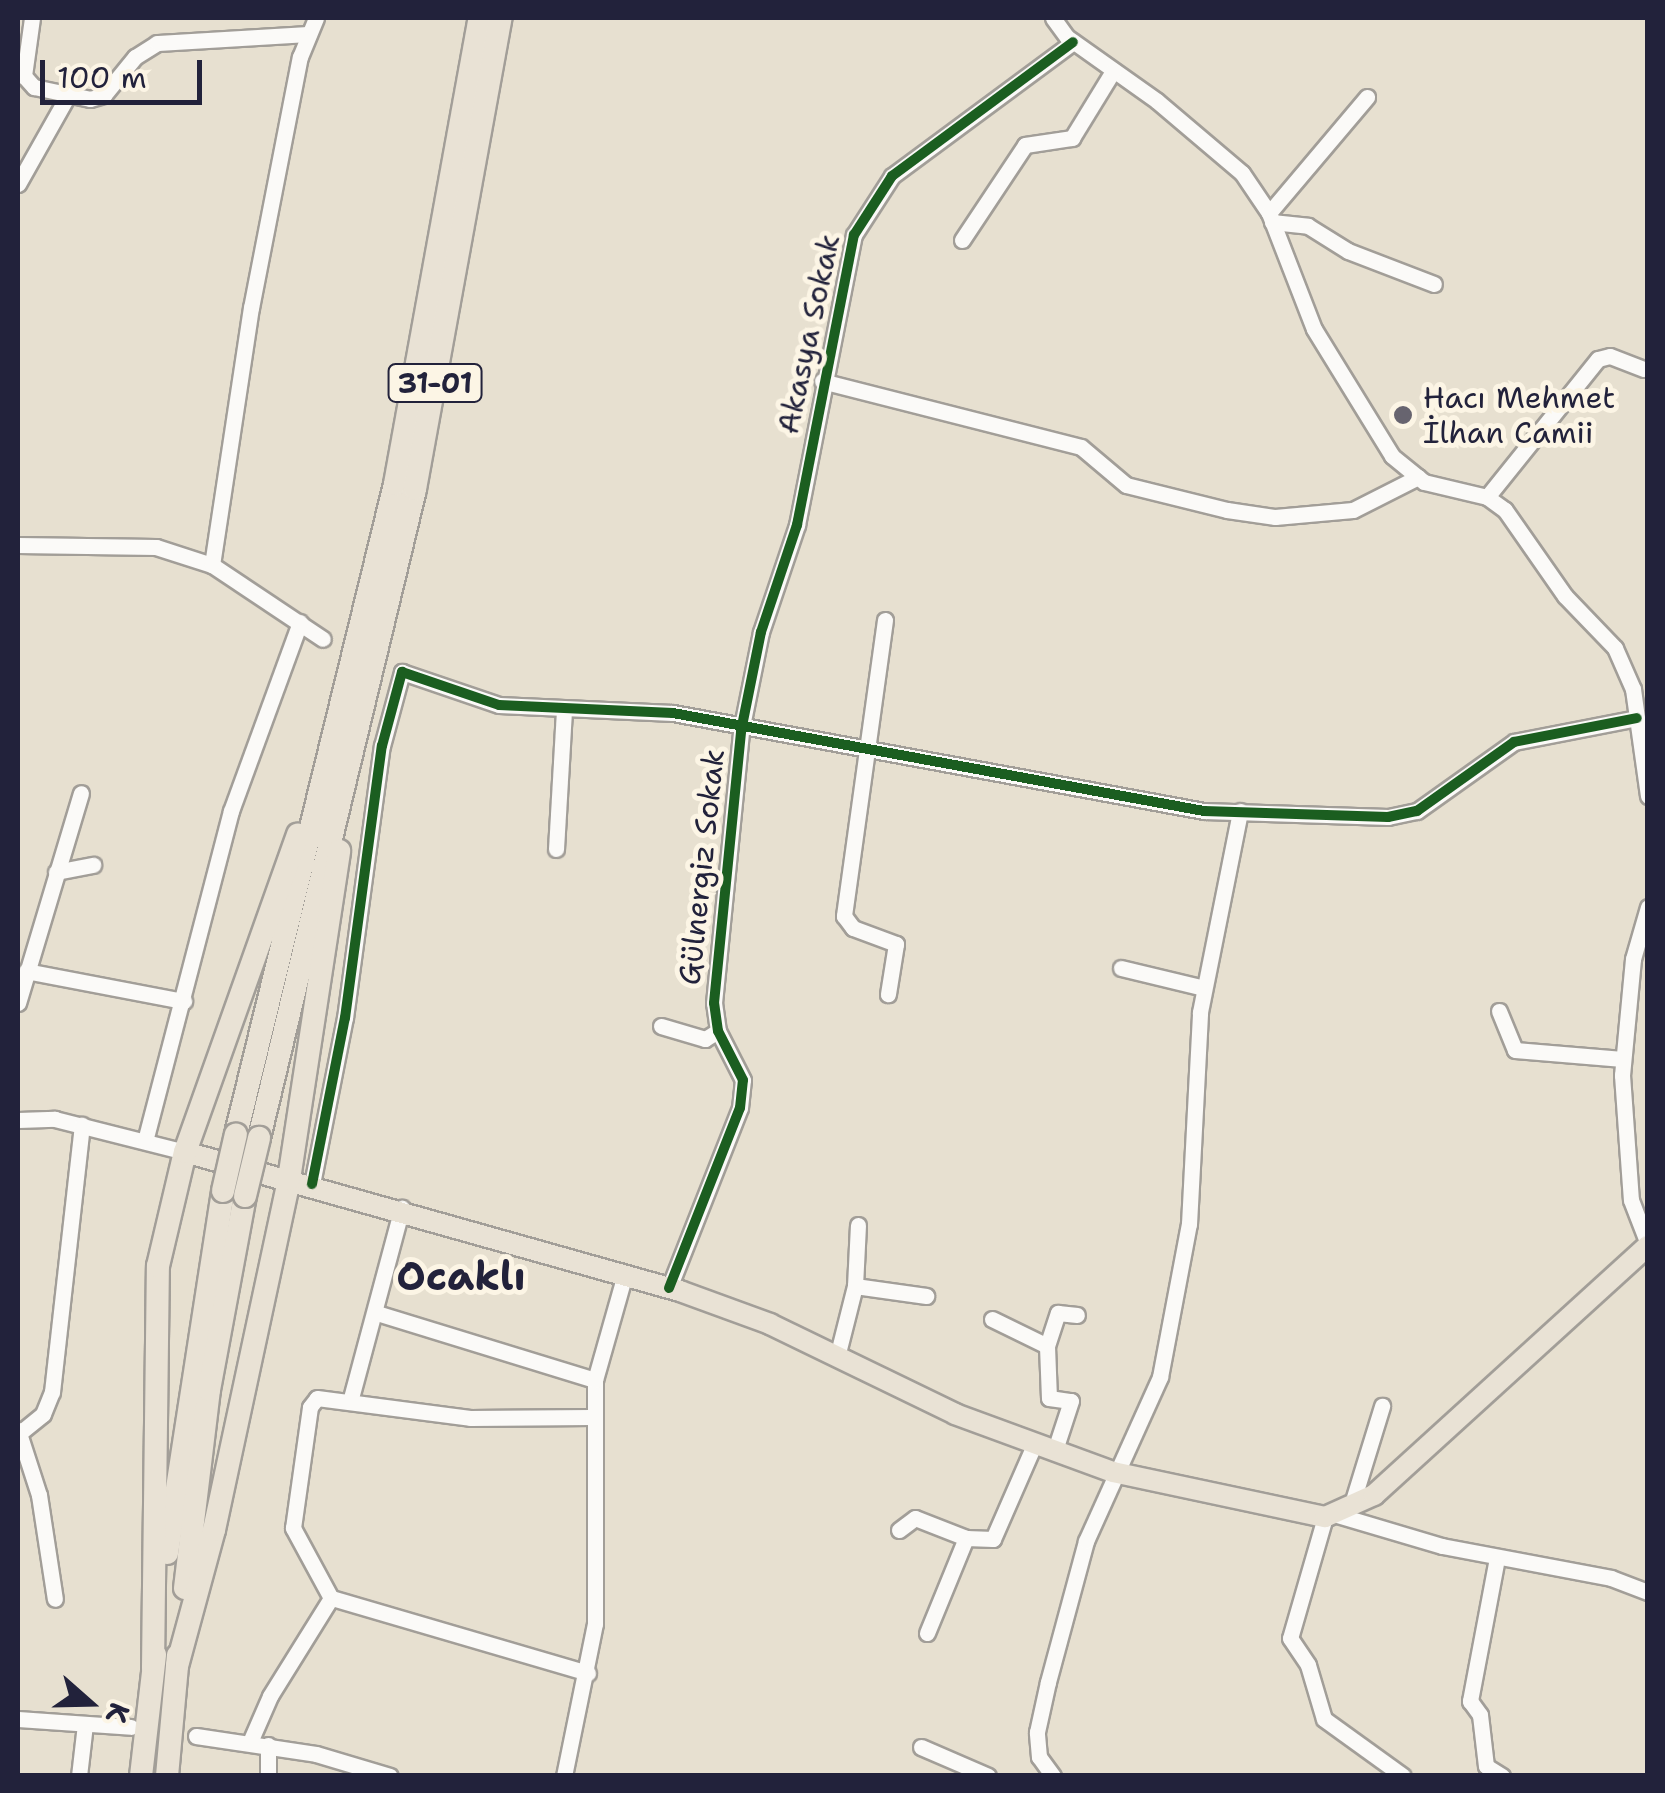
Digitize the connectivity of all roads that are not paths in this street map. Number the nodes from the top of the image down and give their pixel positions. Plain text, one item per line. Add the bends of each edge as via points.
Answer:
1 (32, 18) edge
2 (316, 18) edge
3 (480, 18) edge
4 (501, 18) edge
5 (1053, 18) edge
6 (309, 34) junction
7 (1073, 42) junction
8 (20, 51) edge
9 (1113, 71) junction
10 (67, 97) junction
11 (1366, 97) dead end
12 (18, 184) edge
13 (1270, 218) junction
14 (962, 240) dead end
15 (1434, 284) dead end
16 (1644, 369) dead end
17 (822, 380) junction
18 (1418, 477) junction
19 (1487, 498) junction
20 (18, 545) edge
21 (212, 565) junction
22 (885, 620) dead end
23 (300, 622) junction
24 (323, 639) dead end
25 (1640, 696) edge
26 (564, 711) junction
27 (1637, 718) junction
28 (741, 730) junction
29 (343, 741) junction
30 (866, 751) junction
31 (80, 793) dead end
32 (1648, 796) edge
33 (1240, 811) junction
34 (556, 848) dead end
35 (93, 865) dead end
36 (56, 872) junction
37 (1648, 906) edge
38 (1120, 968) dead end
39 (26, 971) junction
40 (1204, 988) junction
41 (888, 994) dead end
42 (184, 1001) junction
43 (18, 1003) edge
44 (1499, 1011) dead end
45 (661, 1026) dead end
46 (718, 1032) junction
47 (1624, 1059) junction
48 (18, 1120) edge
49 (82, 1125) junction
50 (145, 1141) junction
51 (185, 1152) junction
52 (300, 1181) junction
53 (402, 1208) junction
54 (858, 1225) dead end
55 (1648, 1245) edge
56 (625, 1274) junction
57 (855, 1286) junction
58 (669, 1288) junction
59 (926, 1296) dead end
60 (376, 1314) junction
61 (1077, 1315) dead end
62 (992, 1319) dead end
63 (1047, 1346) junction
64 (837, 1357) junction
65 (595, 1380) junction
66 (351, 1398) junction
67 (1382, 1406) dead end
68 (591, 1417) junction
69 (20, 1431) edge
70 (1045, 1447) junction
71 (1113, 1472) junction
72 (1337, 1513) junction
73 (899, 1530) dead end
74 (966, 1538) junction
75 (1497, 1558) junction
76 (1648, 1592) edge
77 (331, 1598) junction
78 (54, 1599) dead end
79 (927, 1633) dead end
80 (165, 1667) junction
81 (588, 1673) junction
82 (18, 1719) edge
83 (84, 1724) junction
84 (132, 1728) dead end
85 (196, 1736) dead end
86 (250, 1742) junction
87 (268, 1746) junction
88 (920, 1746) dead end
89 (79, 1776) edge
90 (141, 1776) edge
91 (167, 1776) edge
92 (268, 1776) edge
93 (390, 1776) edge
94 (564, 1776) edge
95 (988, 1776) edge
96 (1053, 1776) edge
97 (1403, 1776) edge
98 (1502, 1776) edge

1 - 8 street
2 - 6 street
3 - 29 highway, 31-01
4 - 29 highway, 31-01 via 415,489
5 - 7 street
6 - 10 street via 156,44 135,56 104,95
6 - 21 street via 250,308
7 - 9 street
7 - 17 street, Akasya Sokak via 892,176 862,215
8 - 10 street via 24,76 34,87
9 - 13 street via 1242,173
9 - 14 street via 1072,138 1025,144
10 - 12 street
11 - 13 street
13 - 15 street via 1308,226 1348,251
13 - 18 street via 1314,328 1392,456
16 - 19 street via 1610,356 1598,359
17 - 18 street via 1081,447 1126,485 1227,510 1275,517 1353,510
17 - 28 street, Akasya Sokak via 797,525 761,632
18 - 19 street
19 - 25 street via 1505,510 1566,596 1615,648
20 - 21 street via 156,547
21 - 23 street
22 - 30 street
23 - 24 street
23 - 42 street via 232,811
25 - 27 street
26 - 28 street via 673,713
26 - 34 street
26 - 52 street via 500,705 402,672 382,746 345,1018
27 - 32 street
27 - 33 street via 1514,742 1417,810 1388,817
28 - 30 street
28 - 46 street, Gülnergiz Sokak via 721,912
29 - 51 highway, 31-01
29 - 52 highway, 31-01 via 334,910
29 - 80 highway, bridge via 188,1392
30 - 33 street via 1204,811
30 - 41 street via 844,916 853,928 896,944
31 - 36 street
33 - 40 street
35 - 36 street
36 - 39 street
37 - 47 street via 1633,959
38 - 40 street
39 - 42 street
39 - 43 street
40 - 71 street via 1189,1224 1160,1377
42 - 50 street
44 - 47 street via 1515,1050
45 - 46 street via 705,1039
46 - 58 street, Gülnergiz Sokak via 743,1080 740,1108
47 - 55 street via 1631,1200
48 - 49 street
49 - 50 street
49 - 69 street via 52,1392 43,1414
50 - 51 street
51 - 52 main road
51 - 80 highway via 158,1266
52 - 53 main road
52 - 80 highway via 214,1530
53 - 56 main road
53 - 60 street
54 - 57 street
55 - 72 main road via 1398,1474
56 - 58 main road
56 - 65 street
57 - 59 street
57 - 64 street
58 - 64 main road
60 - 65 street
60 - 66 street
61 - 63 street via 1058,1312
62 - 63 street
63 - 70 street via 1050,1398 1071,1401
64 - 70 main road via 955,1414
65 - 68 street
66 - 68 street via 470,1418
66 - 77 street via 317,1398 310,1407 293,1528
67 - 72 street
68 - 81 street via 595,1624
69 - 78 street
70 - 71 main road
70 - 74 street via 1000,1533
71 - 72 main road
71 - 96 street via 1086,1541 1037,1732 1039,1756
72 - 75 street
72 - 97 street via 1290,1638 1308,1665 1324,1719
73 - 74 street via 915,1518
74 - 79 street
75 - 76 street via 1611,1578
75 - 98 street via 1470,1701 1480,1715 1486,1766
77 - 81 street
77 - 86 street via 270,1696
80 - 90 highway
80 - 91 highway
81 - 94 street
82 - 83 street
83 - 84 street
83 - 89 street
85 - 86 street
86 - 87 street
87 - 92 street
87 - 93 street
88 - 95 street

